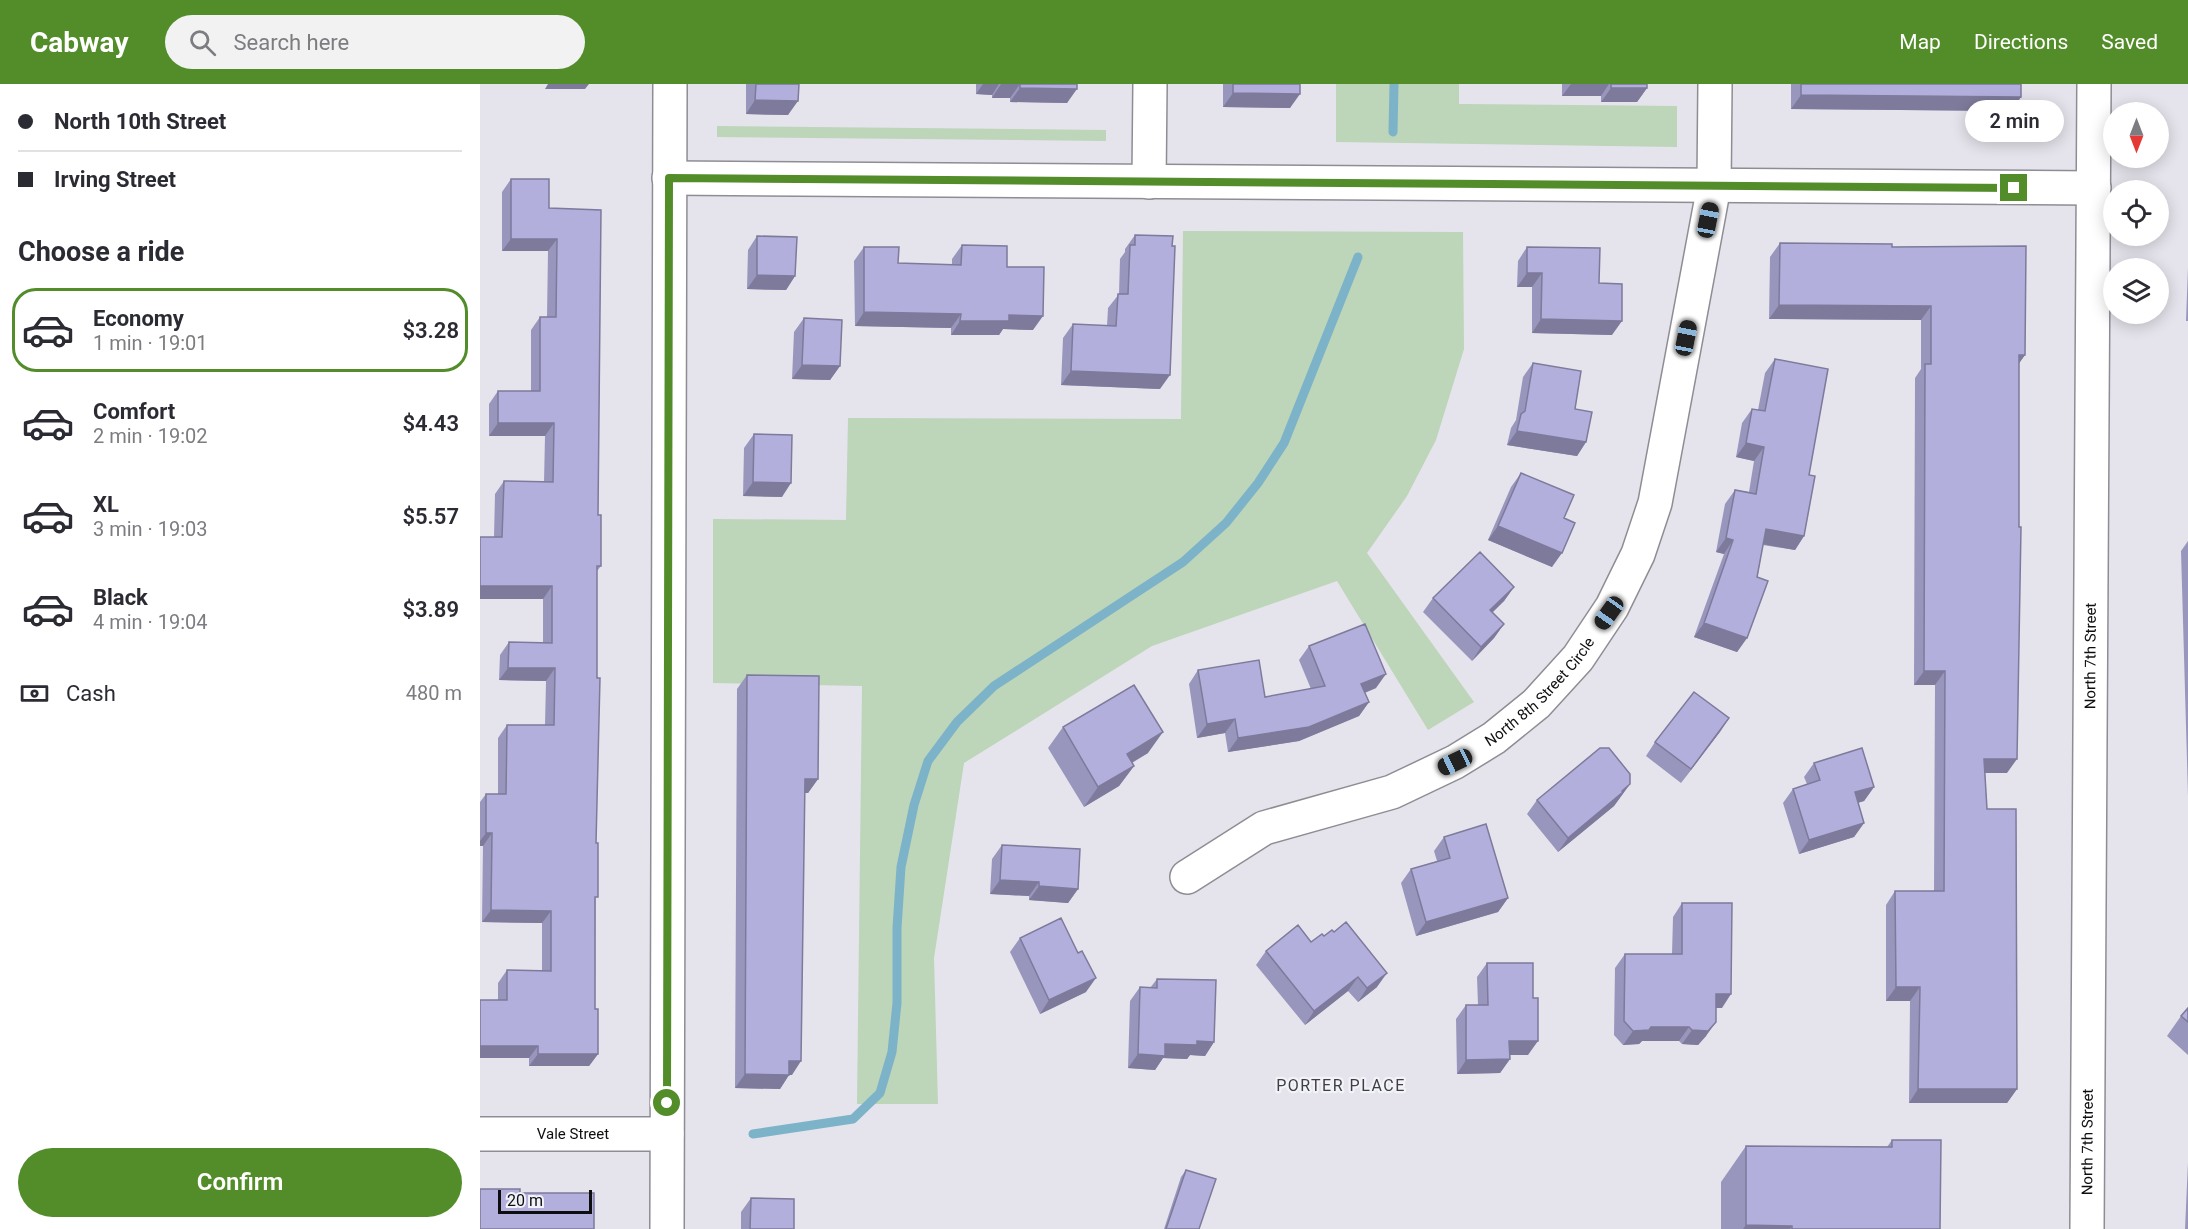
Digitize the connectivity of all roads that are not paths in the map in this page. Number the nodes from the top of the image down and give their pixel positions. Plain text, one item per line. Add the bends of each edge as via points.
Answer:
1 (670, 84) edge
2 (1150, 84) edge
3 (1715, 84) edge
4 (2094, 84) edge
5 (669, 178) junction
6 (1149, 182) junction
7 (1714, 186) junction
8 (2094, 188) junction
9 (1187, 877) dead end
10 (480, 1134) edge
11 (667, 1134) junction
12 (667, 1229) edge
13 (2087, 1229) edge

1 - 5 street
2 - 6 street
3 - 7 street, North 8th Street Circle
4 - 8 street, North 7th Street
5 - 6 street
5 - 11 street
6 - 7 street
7 - 8 street
7 - 9 street, North 8th Street Circle via 1655,503 1638,554 1612,608 1578,658 1536,704 1494,738 1455,762 1392,792 1264,828
8 - 13 street, North 7th Street
10 - 11 street, Vale Street
11 - 12 street

